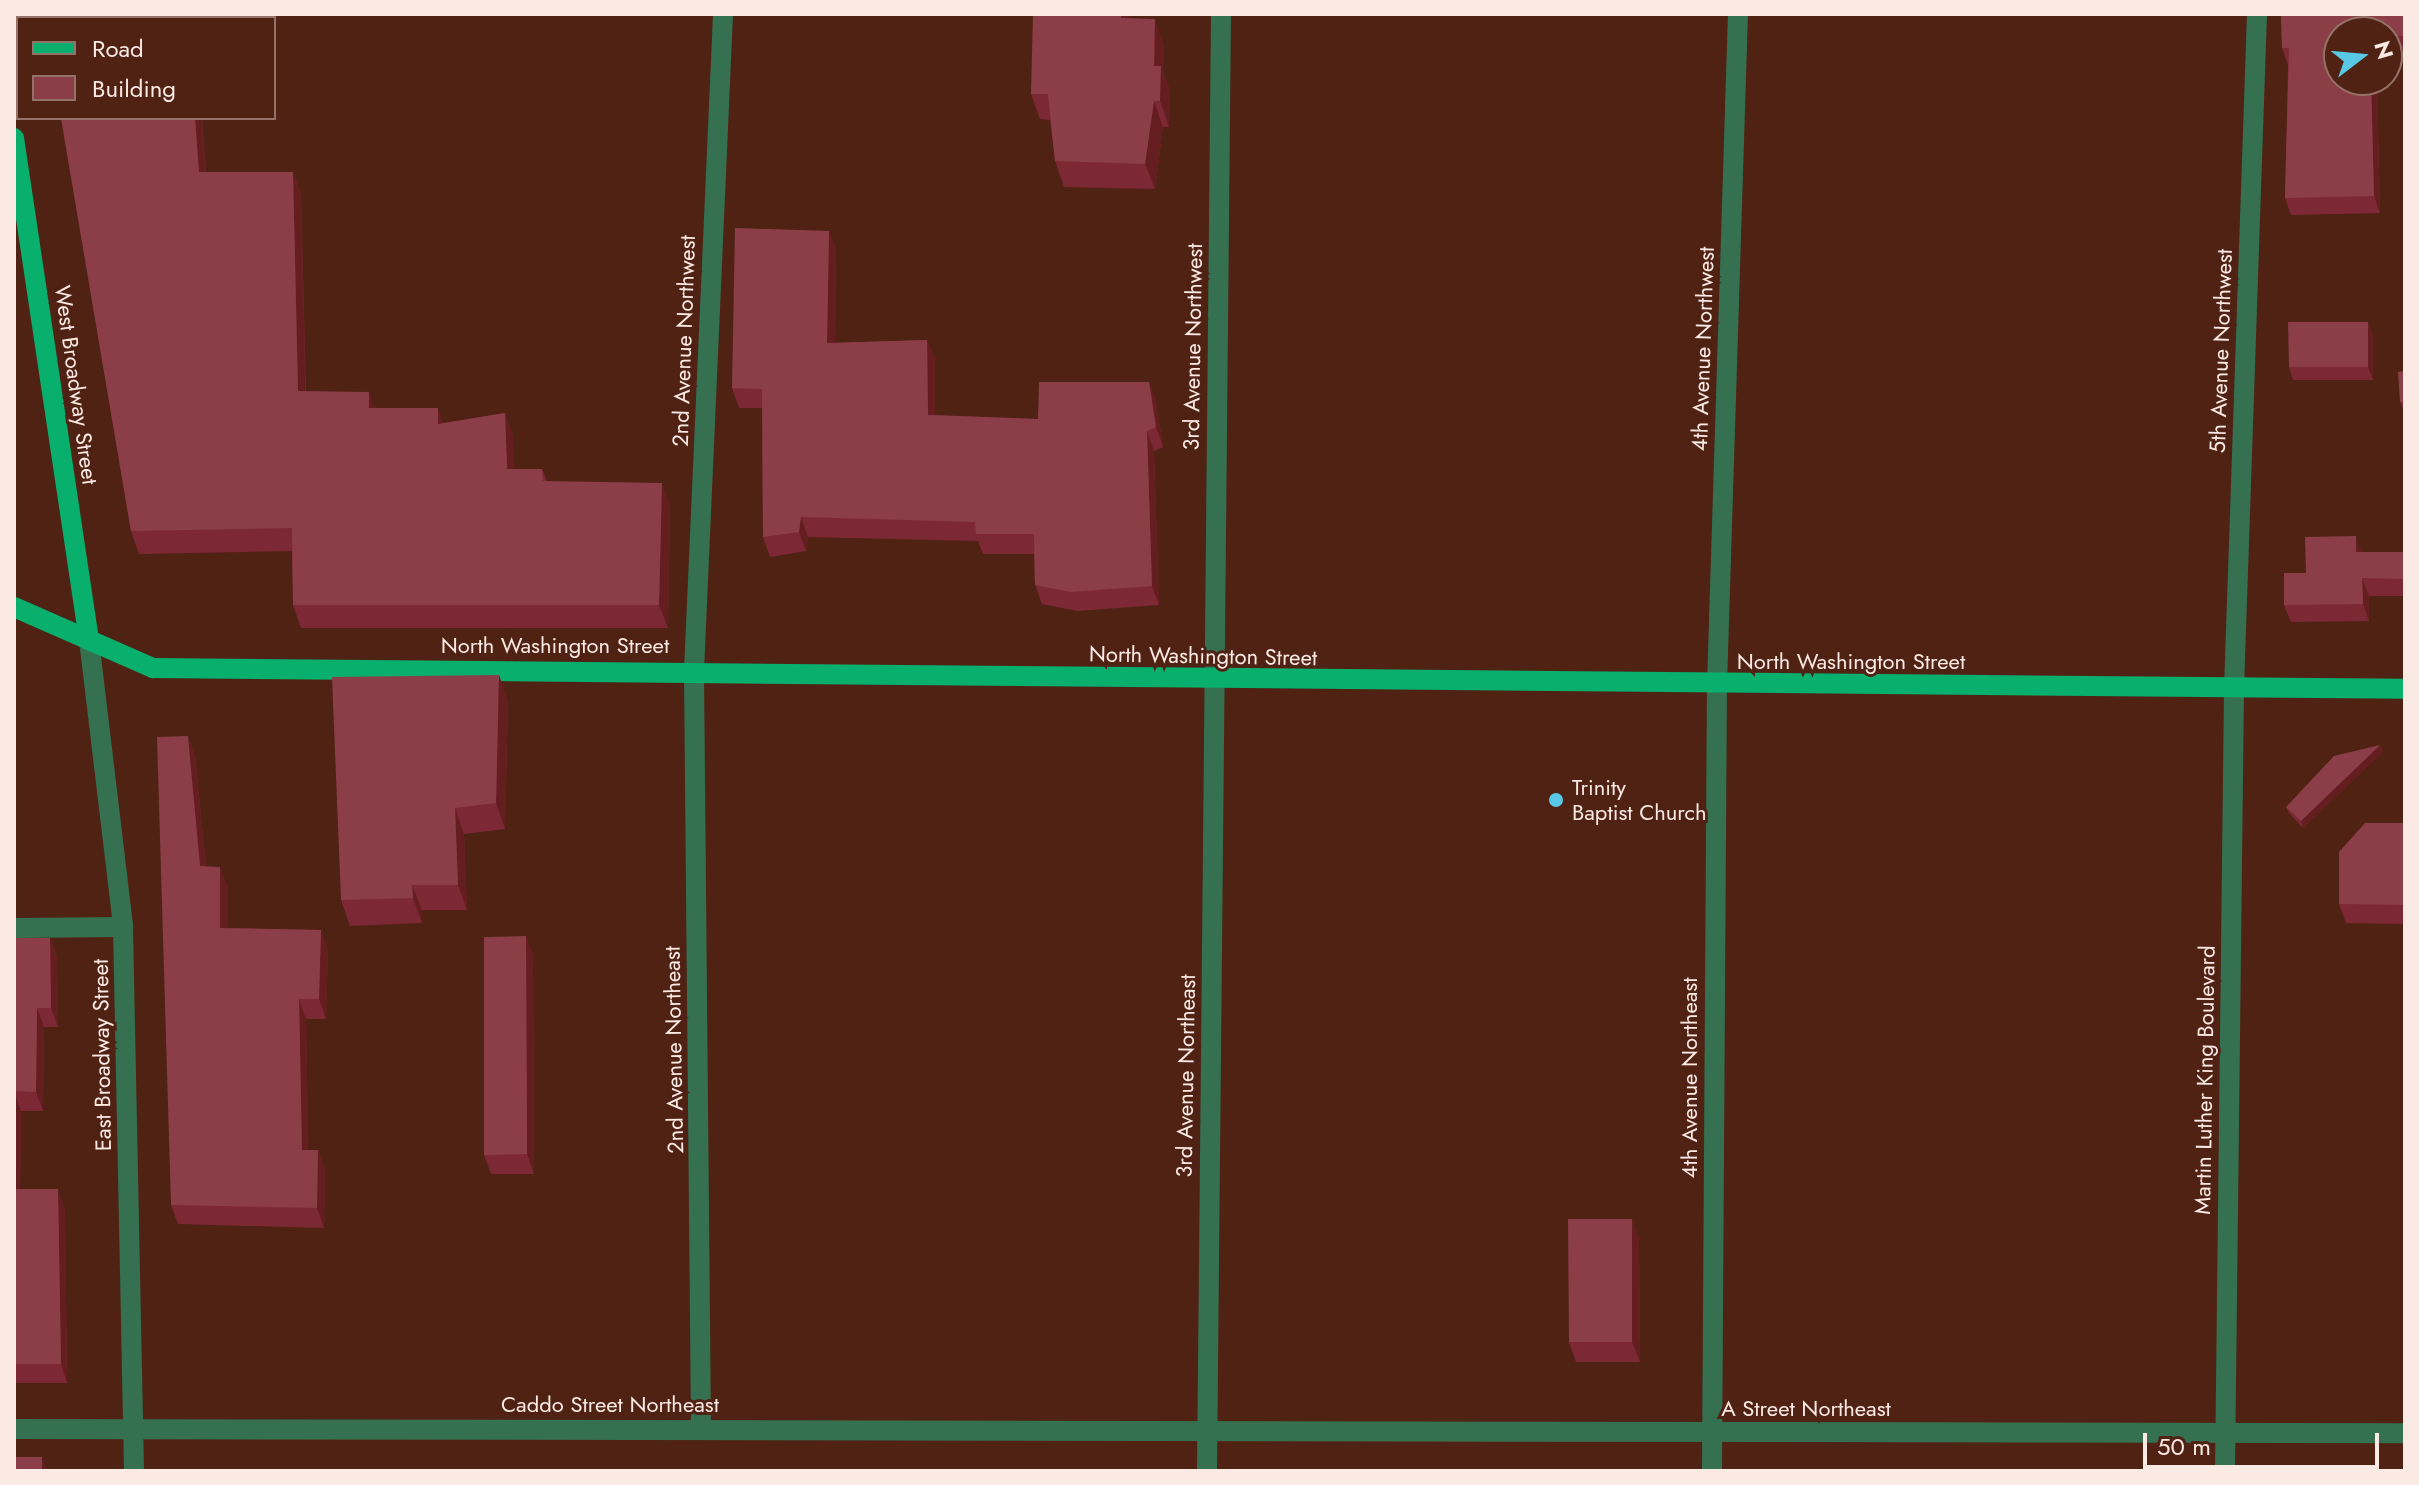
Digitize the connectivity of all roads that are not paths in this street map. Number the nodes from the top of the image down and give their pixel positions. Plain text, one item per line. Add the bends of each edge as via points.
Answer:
1 (723, 14) edge
2 (1221, 14) edge
3 (1738, 14) edge
4 (2257, 14) edge
5 (14, 138) edge
6 (21, 220) edge
7 (14, 607) edge
8 (89, 640) junction
9 (694, 671) junction
10 (1213, 681) junction
11 (1717, 685) junction
12 (2234, 689) junction
13 (2405, 689) edge
14 (123, 927) junction
15 (14, 928) edge
16 (133, 1427) junction
17 (14, 1429) edge
18 (701, 1429) junction
19 (1207, 1430) junction
20 (1712, 1432) junction
21 (2405, 1433) edge
22 (2225, 1434) junction
23 (134, 1471) edge
24 (1207, 1471) edge
25 (1712, 1471) edge
26 (2225, 1471) edge

1 - 9 street, 2nd Avenue Northwest
2 - 10 street, 3rd Avenue Northwest
3 - 11 street, 4th Avenue Northwest
4 - 12 street, 5th Avenue Northwest
5 - 6 main road, West Broadway Street
6 - 8 main road, West Broadway Street
7 - 8 main road, North Washington Street
8 - 9 main road, North Washington Street via 153,668
8 - 14 street, East Broadway Street
9 - 10 main road, North Washington Street
9 - 18 street, 2nd Avenue Northeast
10 - 11 main road, North Washington Street
10 - 19 street, 3rd Avenue Northeast
11 - 12 main road, North Washington Street
11 - 20 street, 4th Avenue Northeast
12 - 13 main road, North Washington Street
12 - 22 street, Martin Luther King Boulevard
14 - 15 street
14 - 16 street, East Broadway Street
16 - 17 street, Caddo Street Northeast
16 - 18 street, Caddo Street Northeast
16 - 23 street, East Broadway Street
18 - 19 street, Caddo Street Northeast
19 - 20 street, A Street Northeast
19 - 24 street, 3rd Avenue Northeast
20 - 22 street, A Street Northeast
20 - 25 street, 4th Avenue Northeast
21 - 22 street, A Street Northeast
22 - 26 street, Martin Luther King Boulevard

